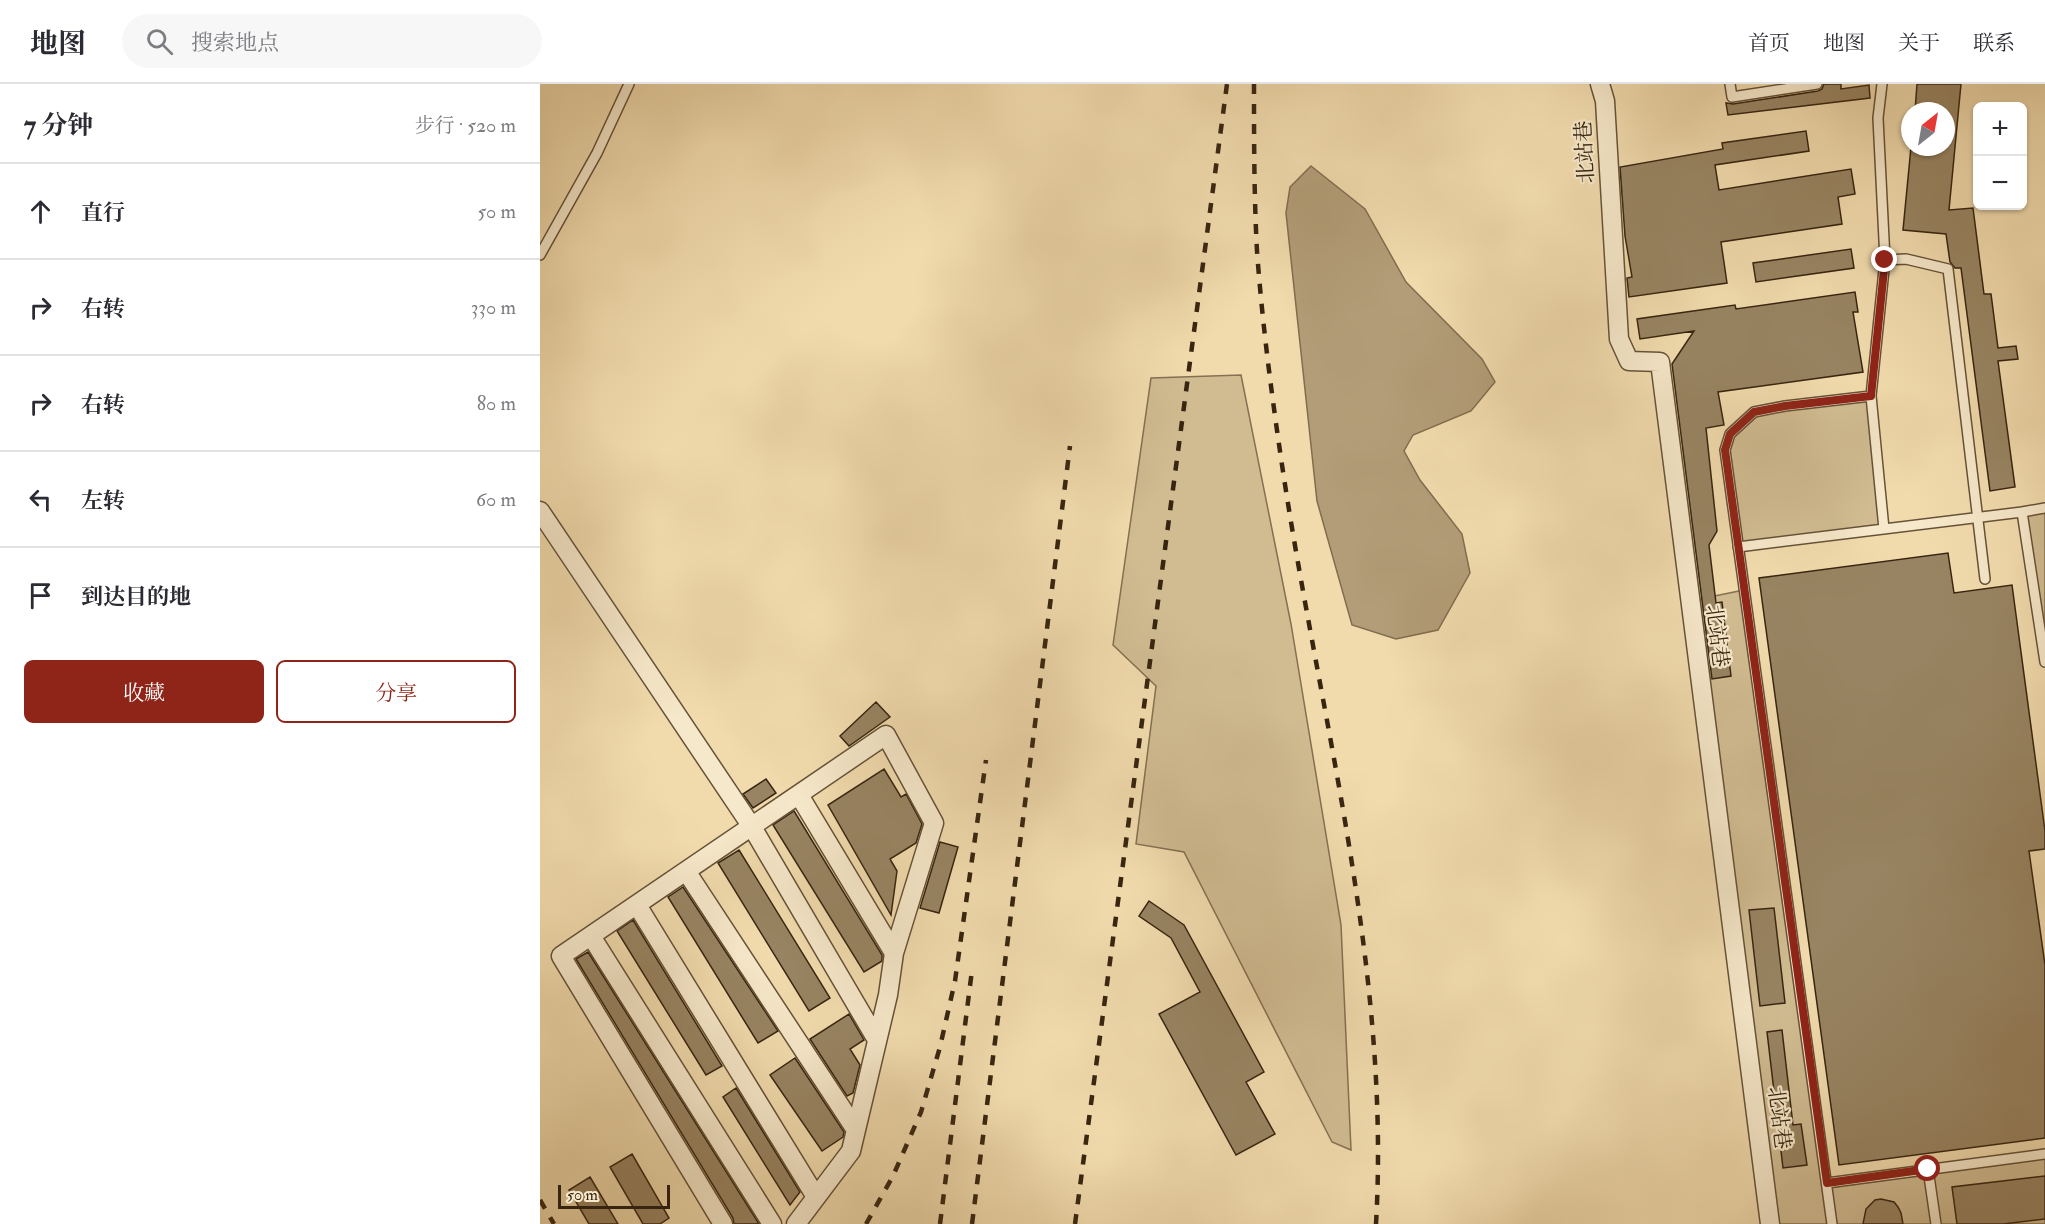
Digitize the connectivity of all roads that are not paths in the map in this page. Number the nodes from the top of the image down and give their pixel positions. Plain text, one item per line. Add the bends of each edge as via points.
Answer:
1 (629, 84) edge
2 (1600, 84) edge
3 (1730, 84) edge
4 (1817, 84) edge
5 (1882, 84) edge
6 (540, 255) edge
7 (1885, 260) junction
8 (1871, 396) junction
9 (2045, 508) edge
10 (540, 511) edge
11 (2022, 512) junction
12 (1978, 517) junction
13 (1884, 529) junction
14 (1738, 547) junction
15 (1985, 579) dead end
16 (2045, 662) edge
17 (799, 795) junction
18 (752, 827) junction
19 (686, 871) junction
20 (637, 905) junction
21 (591, 936) junction
22 (894, 952) junction
23 (877, 1040) junction
24 (856, 1130) junction
25 (2045, 1154) edge
26 (1928, 1169) junction
27 (1827, 1183) junction
28 (816, 1197) junction
29 (723, 1224) edge
30 (772, 1224) edge
31 (796, 1224) edge
32 (1770, 1224) edge
33 (1832, 1224) edge
34 (1936, 1224) edge

1 - 6 lane via 597,153
2 - 32 street, 北站巷 via 1605,101 1619,339 1629,361 1660,362
3 - 4 lane via 1732,96
5 - 7 lane via 1878,118
7 - 8 lane
7 - 12 lane via 1906,259 1947,269
8 - 13 lane
8 - 14 lane via 1754,412 1730,434 1725,450
9 - 11 lane
10 - 18 street
11 - 12 lane
11 - 16 lane
12 - 13 lane
12 - 15 lane
13 - 14 lane
14 - 27 lane
17 - 18 street
17 - 22 street
17 - 22 street via 886,735 934,823
18 - 19 street
18 - 23 street
19 - 20 street
19 - 24 street
20 - 21 street
20 - 28 street
21 - 29 street via 561,956
21 - 30 street
22 - 23 street
23 - 24 street
24 - 28 street via 851,1151
25 - 26 lane
26 - 27 lane
26 - 34 lane
27 - 33 lane
28 - 31 street

